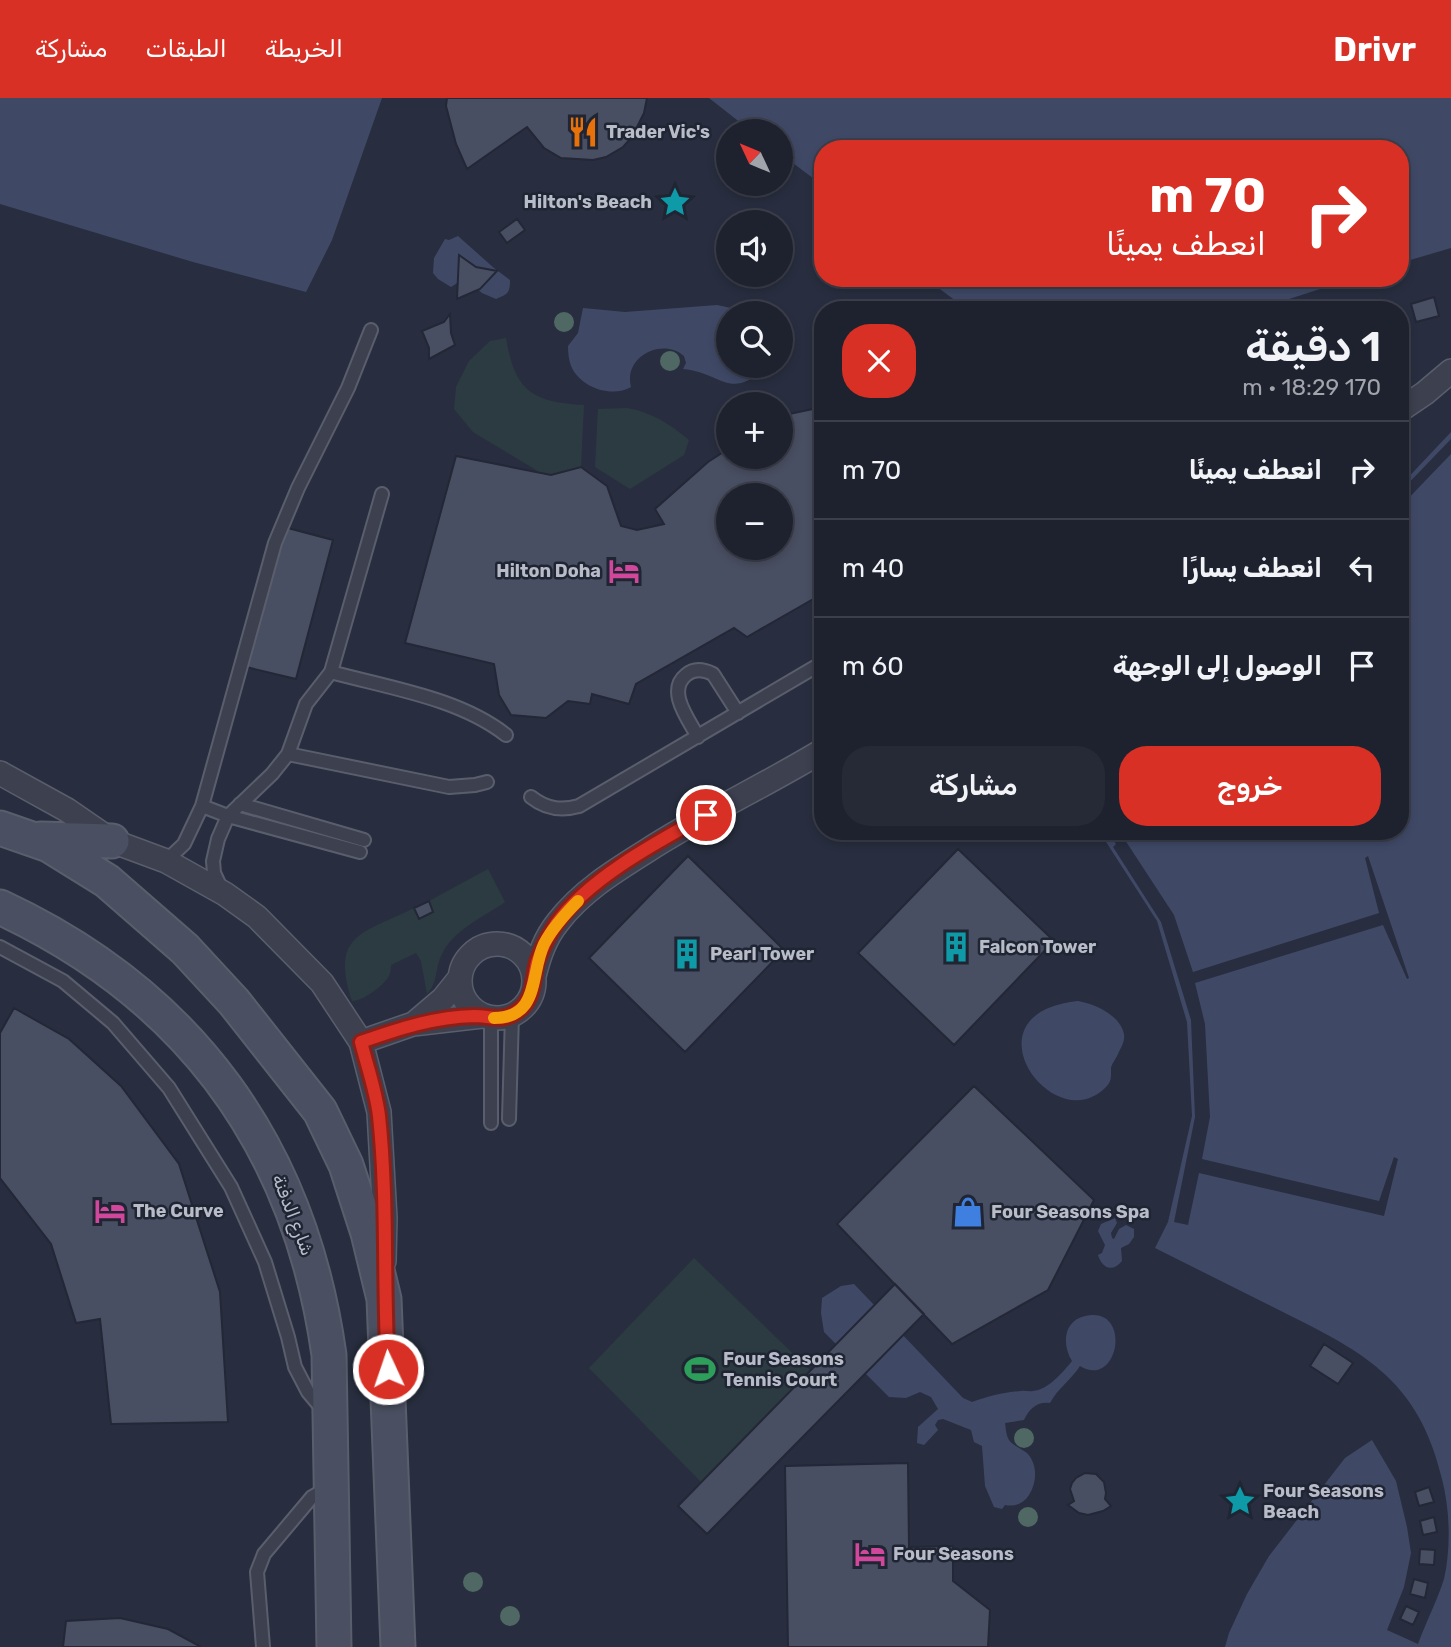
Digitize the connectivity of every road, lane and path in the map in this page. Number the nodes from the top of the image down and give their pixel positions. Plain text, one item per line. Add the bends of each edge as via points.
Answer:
1 (370, 330) dead end
2 (1451, 371) edge
3 (1409, 404) edge
4 (382, 494) dead end
5 (814, 668) edge
6 (331, 672) junction
7 (738, 713) junction
8 (506, 735) dead end
9 (698, 737) junction
10 (288, 754) junction
11 (814, 755) edge
12 (0, 773) edge
13 (487, 782) dead end
14 (531, 797) dead end
15 (240, 804) junction
16 (202, 806) junction
17 (228, 816) junction
18 (15, 833) edge
19 (111, 841) junction
20 (166, 861) junction
21 (225, 894) junction
22 (0, 907) edge
23 (558, 921) junction
24 (509, 946) junction
25 (0, 947) edge
26 (534, 976) junction
27 (459, 979) junction
28 (495, 1017) junction
29 (413, 1024) junction
30 (361, 1042) junction
31 (509, 1119) dead end
32 (491, 1123) dead end
33 (384, 1299) junction
34 (332, 1420) junction
35 (331, 1487) junction
36 (263, 1647) edge
37 (334, 1647) edge
38 (398, 1647) edge

1 - 16 lane via 348,388 275,543
2 - 3 street
4 - 6 lane
5 - 7 lane
6 - 8 lane via 464,709
6 - 10 lane via 306,704
7 - 9 lane
7 - 9 lane via 713,674 688,672 677,693
9 - 14 lane via 579,806 549,807
10 - 13 lane via 449,787
10 - 15 lane
11 - 23 street via 613,872
12 - 19 street
15 - 17 lane
15 - 17 lane via 362,846
16 - 17 lane
16 - 20 lane via 184,844
17 - 21 lane via 213,861
18 - 19 main road
18 - 33 main road via 49,845 107,881 186,949 276,1053 320,1111 346,1165
19 - 20 street
20 - 21 street
21 - 30 street via 257,917 322,983
22 - 34 main road, شارع الدفنة via 68,942 136,991 197,1050 247,1118 286,1193 314,1272 329,1355
23 - 24 street
23 - 26 street
24 - 26 street via 528,961
24 - 27 street via 489,944 472,953
25 - 34 lane via 74,989 114,1023 169,1088 232,1187 265,1262 295,1367 308,1392
26 - 28 street via 528,1002
27 - 28 street via 465,1001 476,1013
27 - 29 street
28 - 29 street
28 - 31 lane
28 - 32 lane
29 - 30 street
30 - 33 street via 379,1112
33 - 38 main road
34 - 35 main road, شارع الدفنة
35 - 36 lane via 312,1496 264,1554 257,1572
35 - 37 main road, شارع الدفنة

